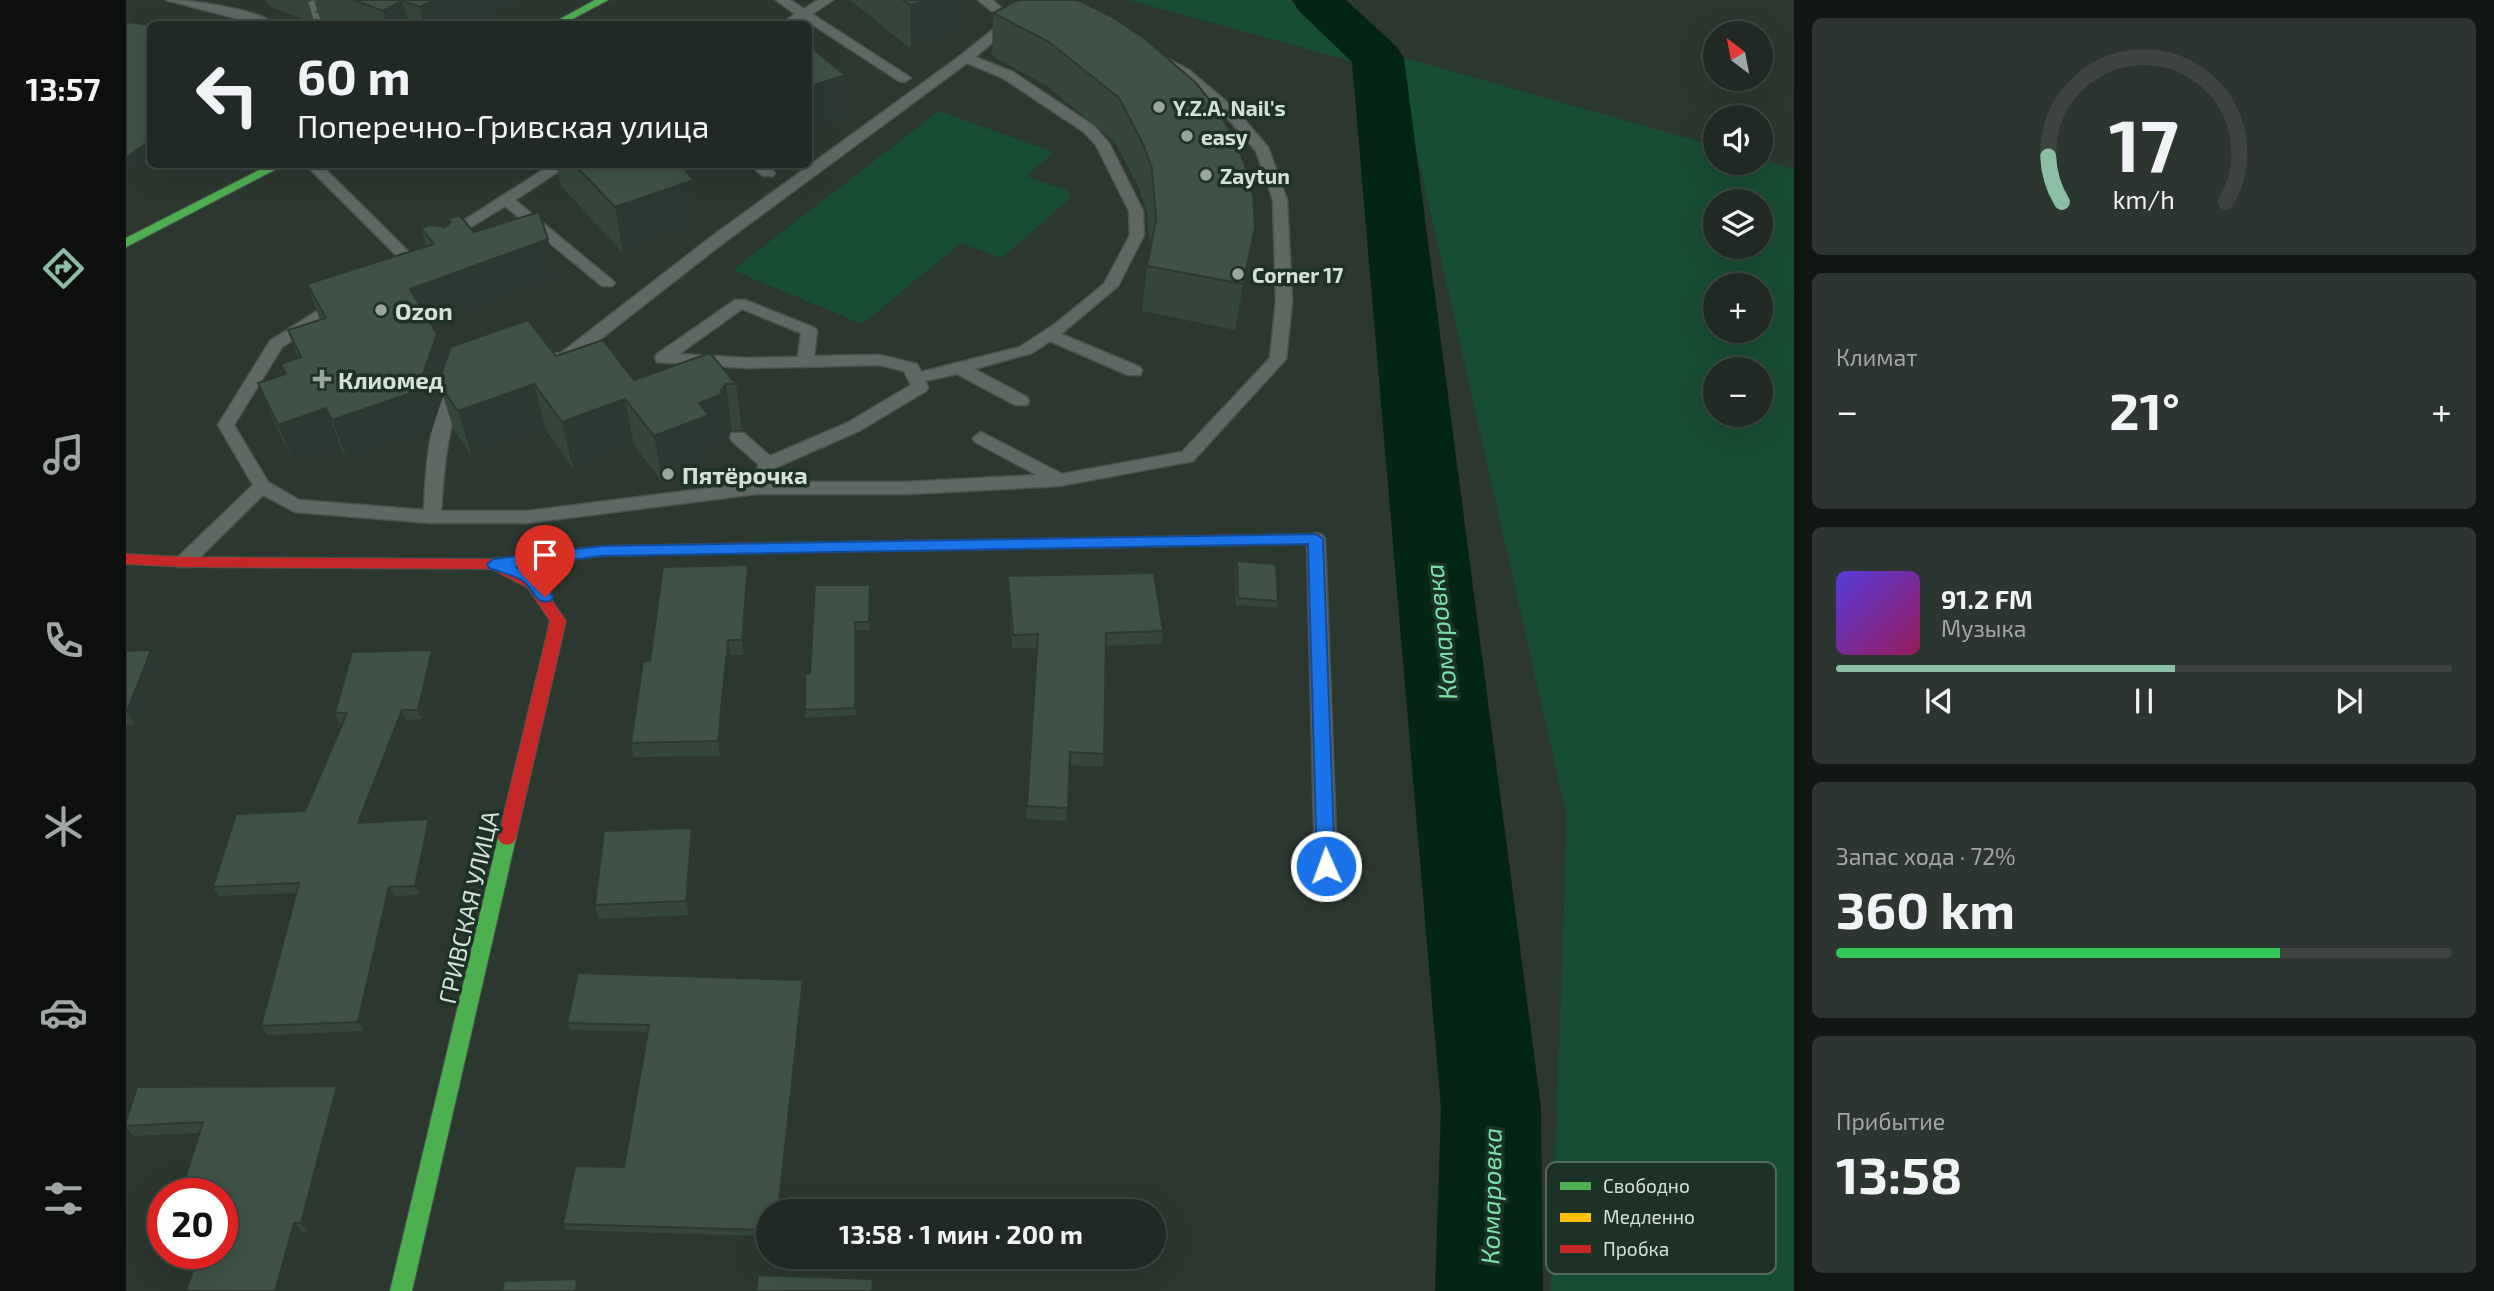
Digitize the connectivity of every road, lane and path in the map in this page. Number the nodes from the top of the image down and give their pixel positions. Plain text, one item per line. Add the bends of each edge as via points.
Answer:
1 (172, 0) edge
2 (324, 0) edge
3 (603, 0) edge
4 (782, 0) edge
5 (827, 0) edge
6 (984, 0) edge
7 (804, 14) junction
8 (260, 21) edge
9 (325, 21) edge
10 (562, 21) edge
11 (793, 21) edge
12 (1153, 53) edge
13 (966, 58) junction
14 (904, 78) dead end
15 (273, 168) edge
16 (317, 168) edge
17 (558, 168) edge
18 (507, 200) junction
19 (126, 243) edge
20 (607, 283) dead end
21 (353, 294) edge
22 (1049, 335) junction
23 (538, 358) edge
24 (804, 361) junction
25 (959, 368) junction
26 (466, 369) edge
27 (1134, 371) dead end
28 (916, 378) junction
29 (1021, 401) dead end
30 (738, 437) dead end
31 (981, 438) dead end
32 (768, 464) junction
33 (1059, 480) junction
34 (262, 486) junction
35 (756, 488) junction
36 (432, 517) junction
37 (1316, 539) joint
38 (126, 559) edge
39 (184, 562) junction
40 (494, 564) junction
41 (1326, 866) dead end
42 (401, 1291) edge

1 - 8 lane
2 - 9 lane via 307,13
3 - 10 street
4 - 7 lane
5 - 7 lane
6 - 13 lane via 1012,21
7 - 11 lane
7 - 14 lane
12 - 33 lane via 1228,111 1263,150 1280,200 1284,301 1278,359 1187,457
13 - 22 lane via 1008,75 1089,129 1102,143 1136,211 1137,235 1110,286
13 - 23 lane via 677,269 565,358
15 - 19 street
16 - 18 lane via 413,256
17 - 18 lane
18 - 20 lane
21 - 34 lane via 276,344 226,425
22 - 25 lane via 1026,350
22 - 27 lane
24 - 24 lane via 746,363 663,358 740,303 809,331
24 - 28 lane via 880,360 911,368
25 - 28 lane
25 - 29 lane
26 - 36 lane via 448,404 438,441
28 - 32 lane via 920,387 864,420
30 - 32 lane
31 - 33 lane
32 - 35 lane
33 - 35 lane via 907,488
34 - 36 lane via 295,506
34 - 39 lane
35 - 36 lane via 528,517
37 - 40 street via 601,551
37 - 41 lane
38 - 39 street
39 - 40 street
40 - 42 street, ГРИВСКАЯ УЛИЦА via 529,578 558,621

